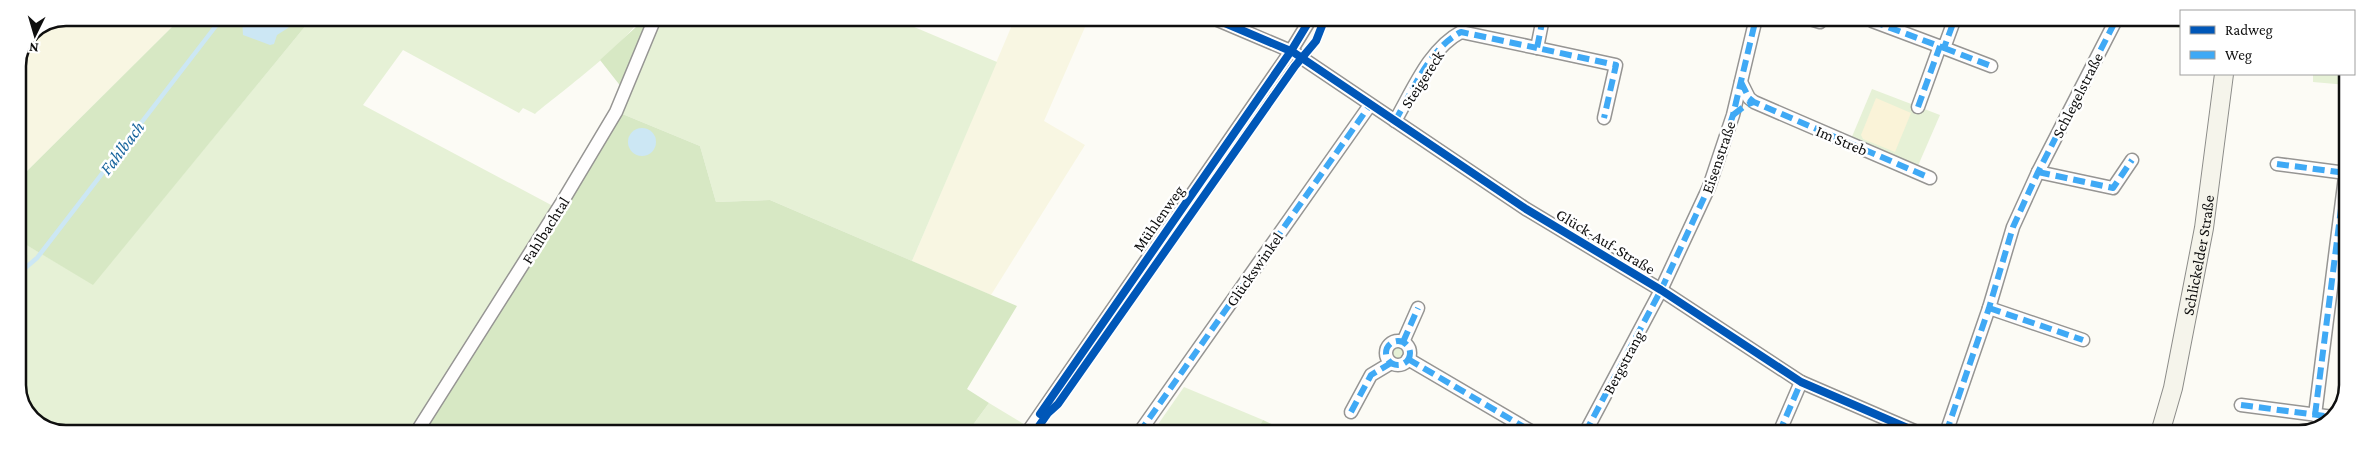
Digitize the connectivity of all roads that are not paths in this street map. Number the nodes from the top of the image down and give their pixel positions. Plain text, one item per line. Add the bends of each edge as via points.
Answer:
1 (652, 26) edge
2 (1233, 27) edge
3 (1306, 27) edge
4 (1541, 27) edge
5 (1754, 27) edge
6 (1888, 27) edge
7 (1951, 27) edge
8 (2113, 27) edge
9 (1942, 47) junction
10 (1537, 48) junction
11 (1291, 51) junction
12 (1991, 66) dead end
13 (2224, 75) edge
14 (1741, 82) junction
15 (1754, 102) junction
16 (1370, 105) junction
17 (1918, 107) dead end
18 (1733, 115) junction
19 (1604, 118) dead end
20 (1395, 121) junction
21 (2132, 160) dead end
22 (2277, 164) dead end
23 (2339, 167) edge
24 (2038, 172) junction
25 (1930, 178) dead end
26 (2338, 227) edge
27 (1661, 290) junction
28 (1418, 308) dead end
29 (1989, 308) junction
30 (2083, 340) dead end
31 (1403, 342) junction
32 (1408, 359) junction
33 (1391, 363) junction
34 (1801, 382) junction
35 (2241, 405) dead end
36 (1351, 412) dead end
37 (2315, 415) junction
38 (2323, 416) edge
39 (422, 424) edge
40 (1033, 424) edge
41 (1145, 424) edge
42 (1520, 425) edge
43 (1589, 425) edge
44 (1783, 425) edge
45 (1900, 425) edge
46 (1949, 425) edge
47 (2163, 425) edge

1 - 39 street, Fahlbachtal via 616,112
2 - 11 street, Glück-Auf-Straße
3 - 11 street, Mühlenweg
4 - 10 street
5 - 14 street, Eisenstraße
6 - 9 street
7 - 9 street
8 - 24 street, Schlegelstraße
9 - 12 street
9 - 17 street
10 - 19 street, Steigereck via 1616,65
10 - 20 street, Steigereck via 1461,32 1449,38 1427,64
11 - 16 street, Glück-Auf-Straße
11 - 40 street, Mühlenweg
13 - 47 main road, Schlickelder Straße via 2204,228 2173,388
14 - 15 street
14 - 18 street, Eisenstraße
15 - 18 street
15 - 25 street, Im Streb
16 - 20 street, Glück-Auf-Straße
16 - 41 street, Glückswinkel
18 - 27 street, Eisenstraße via 1709,187
20 - 27 street, Glück-Auf-Straße via 1526,209
21 - 24 street via 2112,188
22 - 23 street
24 - 29 street, Schlegelstraße via 2014,227
26 - 37 street
27 - 34 street, Glück-Auf-Straße
27 - 43 street, Bergstrang
28 - 31 street
29 - 30 street
29 - 46 street, Schlegelstraße
31 - 32 street via 1410,351
31 - 33 street via 1388,346 1387,356
32 - 33 street via 1402,364
32 - 42 street
33 - 36 street via 1370,375
34 - 44 street
34 - 45 street, Glück-Auf-Straße
35 - 37 street
37 - 38 street

